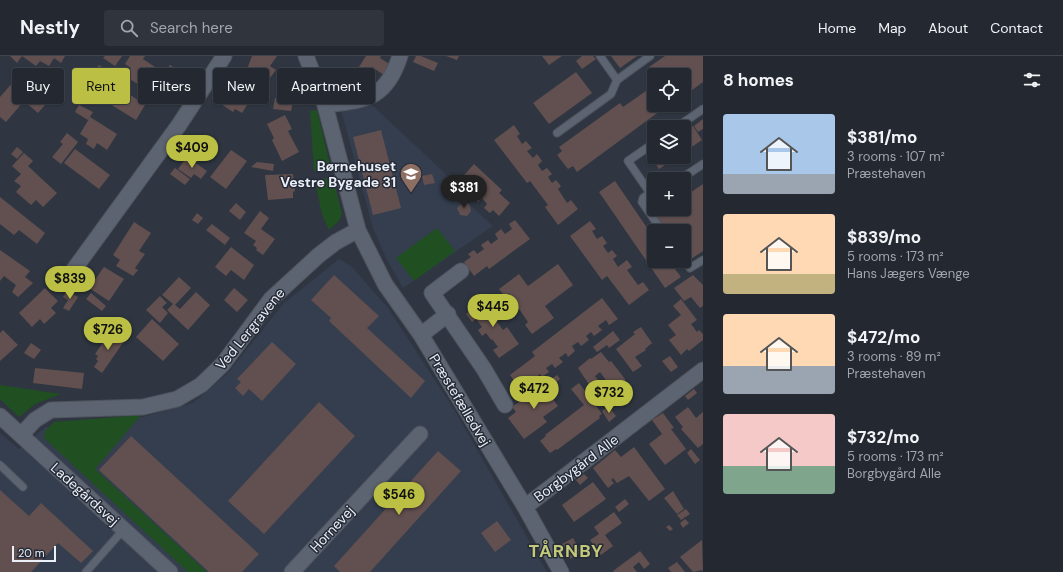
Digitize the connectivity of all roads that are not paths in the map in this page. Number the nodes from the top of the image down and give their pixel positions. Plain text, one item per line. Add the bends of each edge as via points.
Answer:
1 (224, 56) edge
2 (306, 56) edge
3 (400, 56) edge
4 (600, 56) edge
5 (650, 56) edge
6 (618, 80) junction
7 (325, 105) junction
8 (703, 109) edge
9 (688, 120) edge
10 (557, 133) dead end
11 (647, 148) edge
12 (703, 164) edge
13 (691, 172) edge
14 (647, 185) edge
15 (647, 195) edge
16 (647, 209) edge
17 (358, 230) junction
18 (703, 260) edge
19 (691, 267) edge
20 (461, 271) dead end
21 (67, 279) dead end
22 (448, 314) junction
23 (421, 335) junction
24 (703, 370) edge
25 (504, 405) dead end
26 (1, 419) edge
27 (420, 434) dead end
28 (21, 435) junction
29 (0, 465) edge
30 (23, 486) dead end
31 (525, 507) junction
32 (124, 529) junction
33 (86, 572) edge
34 (170, 572) edge
35 (292, 572) edge
36 (561, 572) edge

1 - 21 street via 179,125
2 - 7 street, Præstefælledvej
3 - 7 street via 388,82 377,93 364,100
4 - 6 lane
5 - 6 lane
6 - 10 lane via 611,94
7 - 17 street, Præstefælledvej
8 - 9 lane
11 - 14 lane via 628,161
12 - 13 lane
15 - 16 lane via 642,202
17 - 23 street, Præstefælledvej via 385,284
17 - 28 street, Ved Lergravene via 336,242 271,299 223,364 201,385 177,399 143,407 51,410 35,420
18 - 19 lane
20 - 22 street via 432,293
22 - 23 street
22 - 25 street
23 - 31 street, Præstefælledvej
24 - 31 street, Borgbygård Alle
26 - 28 street, Ladegårdsvej
27 - 35 street, Hornevej
28 - 32 street, Ladegårdsvej
29 - 30 lane
31 - 36 street, Præstefælledvej
32 - 33 lane
32 - 34 street, Ladegårdsvej

